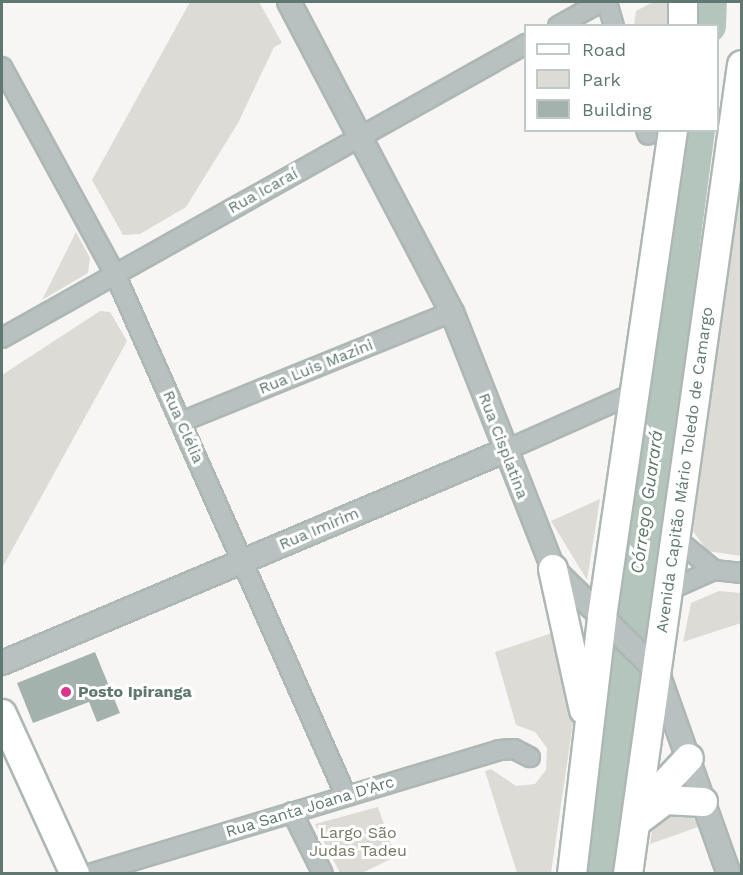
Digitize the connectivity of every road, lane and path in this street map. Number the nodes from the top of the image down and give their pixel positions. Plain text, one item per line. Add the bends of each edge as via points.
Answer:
1 (289, 2) edge
2 (601, 2) edge
3 (607, 2) edge
4 (683, 2) edge
5 (562, 24) edge
6 (613, 24) edge
7 (682, 24) edge
8 (524, 45) edge
9 (741, 66) edge
10 (2, 67) edge
11 (655, 132) edge
12 (361, 136) junction
13 (115, 274) junction
14 (452, 312) junction
15 (2, 338) edge
16 (635, 393) junction
17 (181, 422) junction
18 (504, 451) junction
19 (675, 538) junction
20 (243, 561) junction
21 (553, 569) junction
22 (714, 570) junction
23 (741, 573) edge
24 (669, 590) junction
25 (602, 617) junction
26 (2, 663) edge
27 (650, 663) junction
28 (2, 714) edge
29 (590, 740) junction
30 (530, 757) dead end
31 (689, 758) junction
32 (346, 796) junction
33 (704, 802) junction
34 (292, 812) junction
35 (637, 818) junction
36 (75, 873) edge
37 (89, 873) edge
38 (323, 873) edge
39 (573, 873) edge
40 (628, 873) edge
41 (729, 873) edge

1 - 12 street, Rua Cisplatina
2 - 5 street
3 - 6 street
4 - 7 main road
8 - 12 street, Rua Icaraí
9 - 19 main road, Avenida Capitão Mário Toledo de Camargo
10 - 13 street, Rua Clélia
11 - 16 main road
12 - 13 street, Rua Icaraí
12 - 14 street, Rua Cisplatina
13 - 15 street, Rua Icaraí
13 - 17 street, Rua Clélia
14 - 17 street, Rua Luis Mazini
14 - 18 street, Rua Cisplatina
16 - 18 street, Rua Imirim
16 - 25 main road
17 - 20 street, Rua Clélia
18 - 20 street, Rua Imirim
18 - 21 street, Rua Cisplatina
19 - 22 street
19 - 24 main road, Avenida Capitão Mário Toledo de Camargo
20 - 26 street, Rua Imirim
20 - 32 street, Rua Clélia
21 - 25 street, Rua Cisplatina
21 - 29 main road
22 - 23 street
22 - 24 street
24 - 27 main road, Avenida Capitão Mário Toledo de Camargo
25 - 27 street, Rua Cisplatina
25 - 29 main road
27 - 31 street, Rua Cisplatina
27 - 35 main road, Avenida Capitão Mário Toledo de Camargo
28 - 36 main road
29 - 39 main road
30 - 32 street, Rua Santa Joana D'Arc via 514,749 499,750
31 - 33 street, Rua Cisplatina
31 - 35 main road
32 - 34 street, Rua Santa Joana D'Arc
33 - 35 main road via 665,800
33 - 41 street, Rua Cisplatina
34 - 37 street, Rua Santa Joana D'Arc
34 - 38 street
35 - 40 main road, Avenida Capitão Mário Toledo de Camargo

